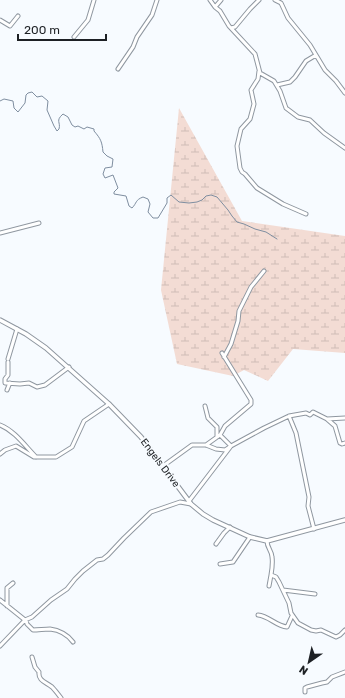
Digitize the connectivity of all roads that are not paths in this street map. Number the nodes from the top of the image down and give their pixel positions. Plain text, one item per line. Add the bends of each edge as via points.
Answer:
1 (94, 0) edge
2 (157, 0) edge
3 (210, 0) edge
4 (221, 0) edge
5 (259, 0) edge
6 (275, 0) edge
7 (215, 7) junction
8 (18, 16) dead end
9 (0, 20) edge
10 (231, 28) junction
11 (74, 37) dead end
12 (316, 56) junction
13 (259, 68) junction
14 (118, 69) dead end
15 (277, 85) junction
16 (345, 93) edge
17 (345, 148) edge
18 (306, 214) dead end
19 (40, 223) dead end
20 (0, 233) edge
21 (264, 271) dead end
22 (0, 320) edge
23 (17, 329) junction
24 (222, 353) dead end
25 (224, 357) junction
26 (69, 367) junction
27 (10, 383) junction
28 (7, 390) dead end
29 (109, 404) junction
30 (205, 406) dead end
31 (288, 416) junction
32 (345, 418) edge
33 (327, 419) junction
34 (0, 424) edge
35 (219, 436) junction
36 (345, 443) edge
37 (206, 445) junction
38 (231, 446) junction
39 (0, 454) edge
40 (36, 457) junction
41 (163, 466) junction
42 (190, 502) junction
43 (345, 520) edge
44 (230, 527) junction
45 (314, 529) junction
46 (250, 537) junction
47 (267, 541) junction
48 (216, 544) dead end
49 (220, 564) dead end
50 (271, 575) junction
51 (13, 583) dead end
52 (269, 586) dead end
53 (283, 590) junction
54 (315, 594) dead end
55 (0, 600) edge
56 (7, 606) junction
57 (258, 615) dead end
58 (292, 616) junction
59 (25, 620) junction
60 (345, 630) edge
61 (0, 638) edge
62 (4, 642) junction
63 (73, 642) dead end
64 (0, 646) edge
65 (32, 657) dead end
66 (345, 672) edge
67 (304, 692) dead end
68 (61, 698) edge

1 - 11 street via 88,20
2 - 14 street via 152,14
3 - 7 street
4 - 7 street
5 - 10 street via 236,27
6 - 12 street via 281,4 288,18
7 - 10 street
8 - 9 street via 10,26
10 - 13 street via 255,54
12 - 15 street via 306,61 290,82
12 - 16 street
13 - 15 street via 260,73
13 - 18 street via 258,79 251,90 254,104 250,119 241,129 237,146 240,168 257,188
15 - 17 street via 286,108 298,117 310,120
19 - 20 street
21 - 25 street via 251,287 239,312 231,344
22 - 23 street, Engels Drive
23 - 26 street, Engels Drive
23 - 27 street via 5,379 5,383
24 - 25 street
25 - 35 street via 251,404 224,426
26 - 27 street via 45,386
26 - 29 street, Engels Drive
27 - 28 street
29 - 40 street via 84,421 72,447 56,457
29 - 41 street, Engels Drive via 141,437
30 - 35 street via 208,418 217,427
31 - 33 street via 306,413 310,415 313,412
31 - 38 street
31 - 45 street via 296,433
32 - 33 street
33 - 36 street via 335,426 340,443
34 - 40 street via 22,440
35 - 37 street
35 - 38 street
37 - 38 street via 224,450
37 - 41 street via 192,445
38 - 42 street
39 - 40 street via 16,446
41 - 42 street, Engels Drive
42 - 44 street, Engels Drive via 203,514
42 - 59 street via 180,502 152,512 108,556 97,560 79,575 68,589
43 - 45 street, Engels Drive
44 - 46 street, Engels Drive
44 - 48 street
45 - 47 street, Engels Drive
46 - 47 street, Engels Drive
46 - 49 street via 233,562
47 - 50 street via 272,556
50 - 52 street
50 - 53 street via 276,577
51 - 56 street via 7,588
53 - 54 street
53 - 58 street
55 - 56 street
56 - 59 street
57 - 58 street via 281,627 287,627
58 - 60 street via 298,623 311,630 321,630 336,637
59 - 62 street
59 - 63 street via 33,630 50,629 69,636
61 - 62 street
62 - 64 street
65 - 68 street via 42,680
66 - 67 street via 322,684 307,687

